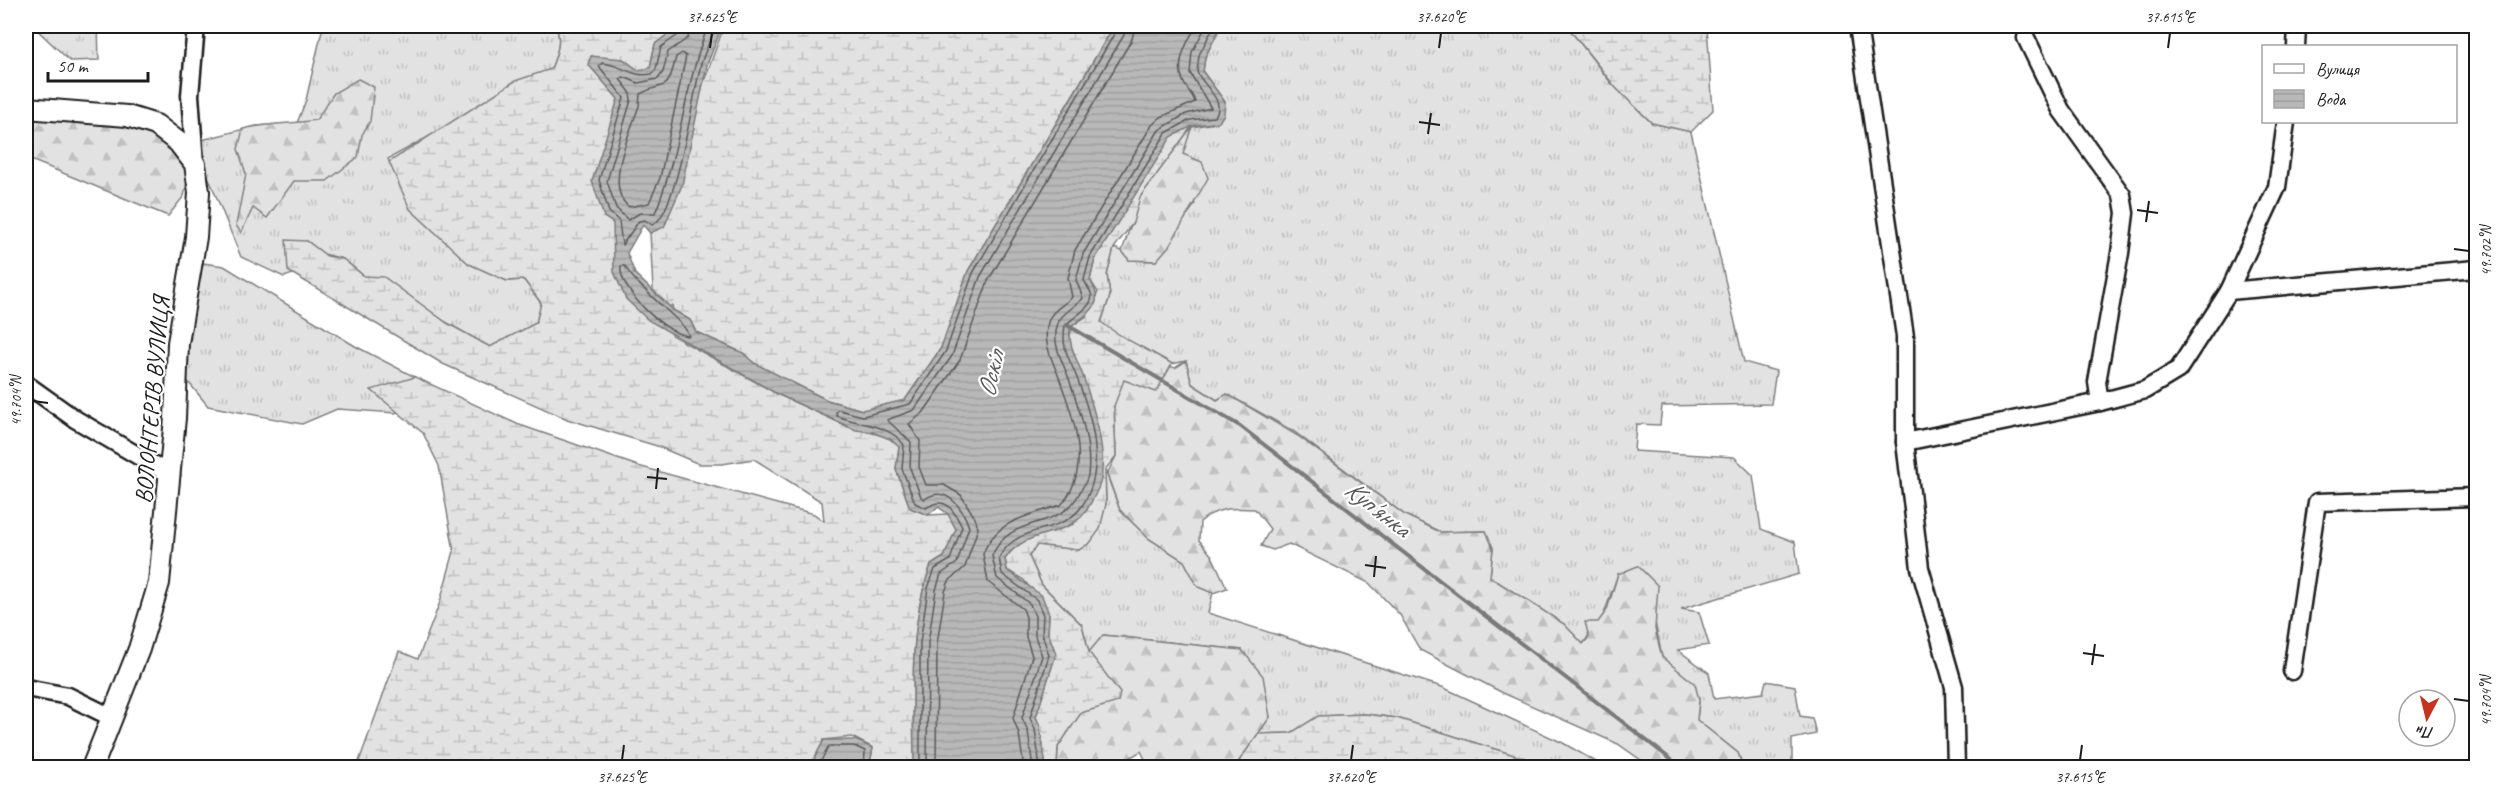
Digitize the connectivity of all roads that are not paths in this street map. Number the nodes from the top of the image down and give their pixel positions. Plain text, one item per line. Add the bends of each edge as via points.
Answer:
1 (196, 26) edge
2 (1858, 26) edge
3 (2297, 26) edge
4 (2026, 38) dead end
5 (2296, 45) edge
6 (26, 108) edge
7 (2286, 123) edge
8 (195, 164) junction
9 (2476, 269) edge
10 (2229, 291) junction
11 (26, 384) edge
12 (2100, 402) junction
13 (1905, 442) junction
14 (171, 476) junction
15 (2476, 497) edge
16 (2292, 671) dead end
17 (26, 688) edge
18 (113, 718) junction
19 (92, 768) edge
20 (1956, 768) edge

1 - 8 street, ВОЛОНТЕРІВ ВУЛИЦЯ via 190,95
2 - 13 street via 1905,336
3 - 5 street
4 - 12 street via 2061,110 2122,195 2120,254 2097,382
6 - 8 street via 126,116 156,125
7 - 10 street via 2277,187
8 - 14 street, ВОЛОНТЕРІВ ВУЛИЦЯ via 199,192 178,343
9 - 10 street
10 - 12 street via 2178,370 2145,390
11 - 14 street via 75,419
12 - 13 street
13 - 20 street via 1920,568 1954,687
14 - 18 street, ВОЛОНТЕРІВ ВУЛИЦЯ via 159,583
15 - 16 street via 2317,502
17 - 18 street via 68,696
18 - 19 street, ВОЛОНТЕРІВ ВУЛИЦЯ

